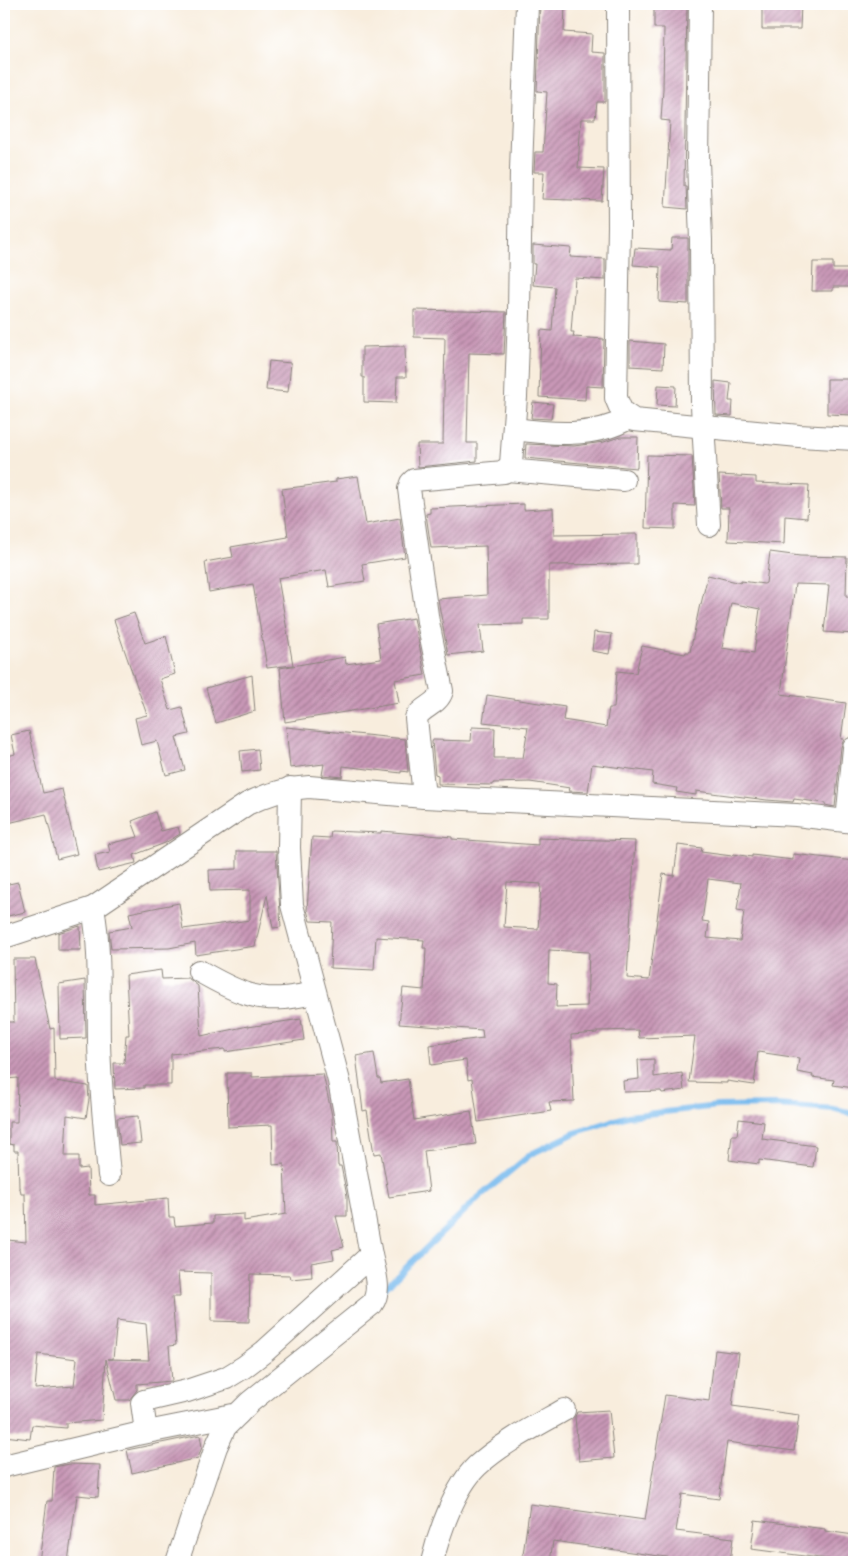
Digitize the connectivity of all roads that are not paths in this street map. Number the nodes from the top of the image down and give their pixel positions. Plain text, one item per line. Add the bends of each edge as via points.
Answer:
1 (527, 4) edge
2 (618, 4) edge
3 (700, 4) edge
4 (629, 418) junction
5 (703, 427) junction
6 (514, 429) junction
7 (854, 439) edge
8 (507, 470) junction
9 (624, 480) dead end
10 (709, 525) dead end
11 (854, 748) edge
12 (290, 788) junction
13 (424, 796) junction
14 (850, 822) edge
15 (93, 908) junction
16 (4, 937) edge
17 (199, 971) dead end
18 (315, 993) junction
19 (109, 1175) dead end
20 (372, 1260) junction
21 (564, 1410) dead end
22 (238, 1414) junction
23 (144, 1418) junction
24 (4, 1466) edge
25 (176, 1562) edge
26 (432, 1562) edge

1 - 6 street
2 - 4 street via 616,398 622,412
3 - 5 street via 698,161
4 - 5 street
4 - 6 street via 598,431 547,433
5 - 7 street
5 - 10 street
6 - 8 street via 512,461
8 - 9 street
8 - 13 street via 414,480 408,488 442,691 438,699 416,718
11 - 14 street
12 - 13 street
12 - 15 street via 247,804
12 - 18 street via 292,905
13 - 14 street via 796,814
15 - 16 street
15 - 19 street via 98,934 99,1045
17 - 18 street via 252,996 284,998
18 - 20 street via 339,1081
20 - 22 street via 377,1289 372,1304
20 - 23 street via 244,1367 226,1378 144,1401
21 - 26 street via 476,1467 450,1509
22 - 23 street
22 - 25 street via 222,1433
23 - 24 street

